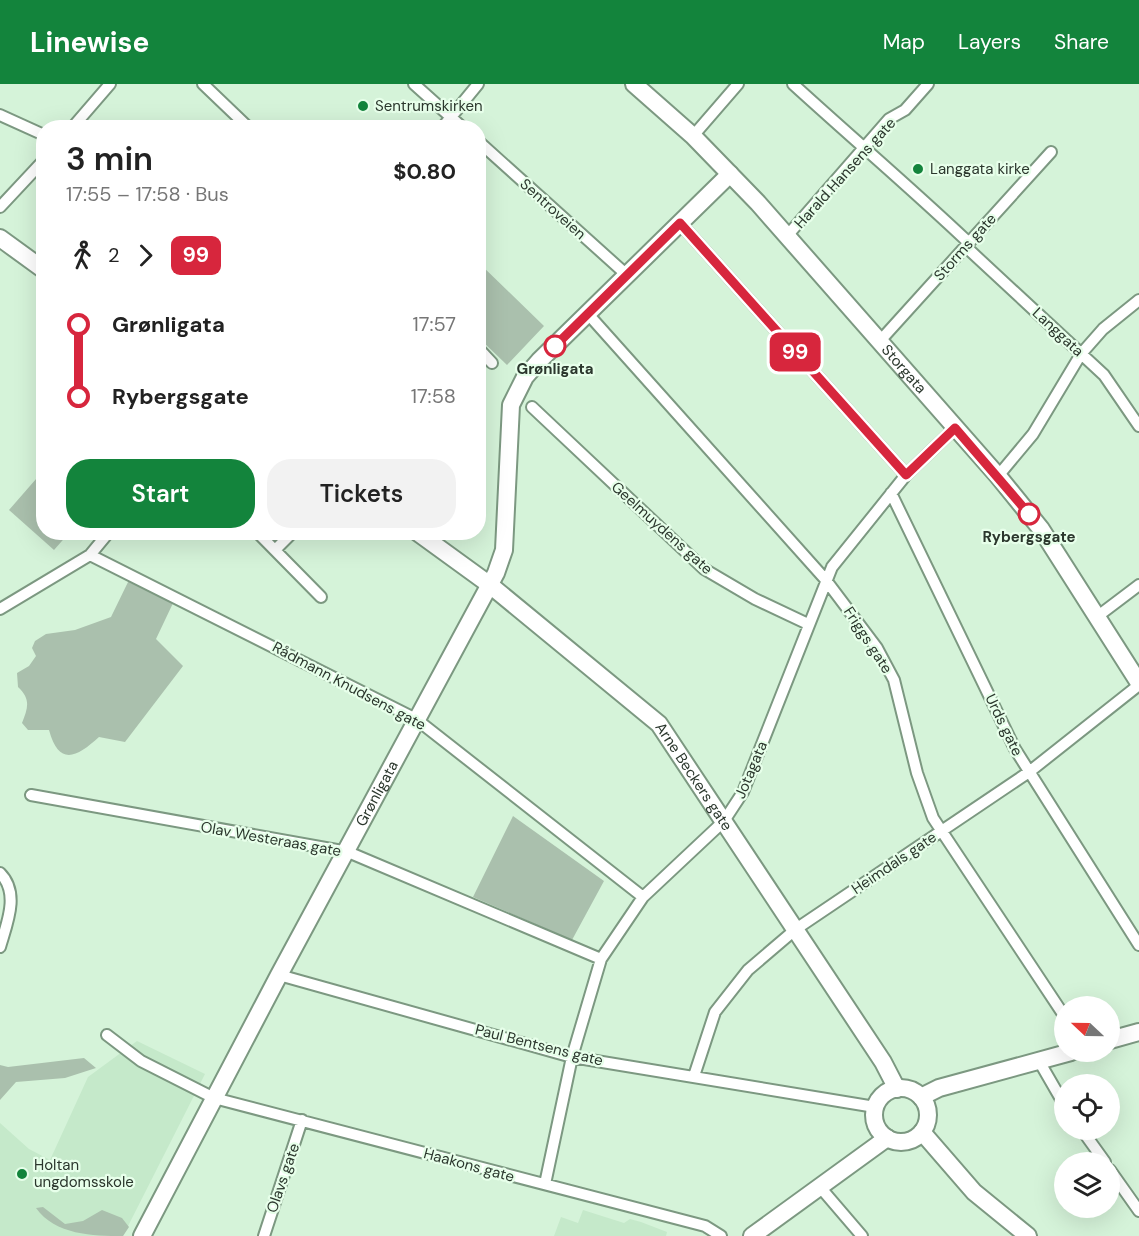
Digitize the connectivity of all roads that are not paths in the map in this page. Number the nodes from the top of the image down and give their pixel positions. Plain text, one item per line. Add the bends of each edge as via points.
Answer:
1 (110, 84) edge
2 (203, 84) edge
3 (414, 84) edge
4 (478, 84) edge
5 (634, 84) edge
6 (738, 84) edge
7 (793, 84) edge
8 (928, 84) edge
9 (0, 115) edge
10 (451, 116) junction
11 (79, 120) edge
12 (237, 120) edge
13 (448, 120) edge
14 (455, 120) edge
15 (36, 131) edge
16 (693, 136) junction
17 (866, 147) junction
18 (486, 148) edge
19 (1051, 152) dead end
20 (36, 169) edge
21 (730, 174) junction
22 (0, 207) edge
23 (680, 223) junction
24 (788, 237) junction
25 (0, 238) edge
26 (967, 245) junction
27 (36, 264) edge
28 (628, 276) junction
29 (1139, 300) edge
30 (588, 314) junction
31 (879, 342) junction
32 (1081, 354) junction
33 (486, 357) edge
34 (492, 363) dead end
35 (532, 407) dead end
36 (1139, 426) edge
37 (955, 428) junction
38 (906, 475) junction
39 (998, 476) junction
40 (891, 493) junction
41 (102, 540) edge
42 (265, 540) edge
43 (284, 540) edge
44 (428, 540) edge
45 (275, 550) junction
46 (90, 555) junction
47 (825, 579) junction
48 (490, 585) junction
49 (1139, 585) edge
50 (321, 597) dead end
51 (0, 609) edge
52 (1098, 615) junction
53 (808, 624) junction
54 (1139, 684) edge
55 (416, 719) junction
56 (1029, 772) junction
57 (31, 795) dead end
58 (724, 820) junction
59 (942, 831) junction
60 (348, 852) junction
61 (0, 873) edge
62 (643, 897) junction
63 (796, 929) junction
64 (1139, 945) edge
65 (0, 946) edge
66 (601, 959) junction
67 (279, 975) junction
68 (1054, 1000) edge
69 (1139, 1032) edge
70 (107, 1035) dead end
71 (1120, 1037) edge
72 (572, 1056) junction
73 (1054, 1057) edge
74 (1039, 1061) junction
75 (694, 1076) junction
76 (1054, 1087) edge
77 (897, 1089) junction
78 (921, 1097) junction
79 (214, 1098) junction
80 (875, 1107) junction
81 (302, 1120) junction
82 (922, 1132) junction
83 (887, 1138) junction
84 (545, 1184) junction
85 (1120, 1184) edge
86 (820, 1187) junction
87 (1139, 1211) edge
88 (142, 1236) edge
89 (264, 1236) edge
90 (721, 1236) edge
91 (752, 1236) edge
92 (862, 1236) edge
93 (1028, 1236) edge

1 - 11 street
2 - 12 street
3 - 10 street
4 - 10 street
5 - 16 main road, Storgata
6 - 16 street
7 - 17 street, Langgata
8 - 17 street, Harald Hansens gate via 905,110 889,119
9 - 15 street
10 - 13 street
10 - 14 street
16 - 21 main road, Storgata
17 - 24 street, Harald Hansens gate
17 - 26 street, Langgata
18 - 28 street, Sentroveien
19 - 26 street, Storms gate
20 - 22 street
21 - 23 main road, Grønligata
21 - 24 main road, Storgata
23 - 28 main road, Grønligata
23 - 38 street
24 - 31 main road, Storgata
25 - 27 main road
26 - 31 street, Storms gate
26 - 32 street, Langgata
28 - 30 main road, Grønligata
29 - 32 street via 1103,329
30 - 47 street, Friggs gate
30 - 48 main road, Grønligata via 539,362 517,390 511,405 504,550
31 - 37 main road, Storgata
32 - 36 street, Langgata via 1104,375
32 - 39 street via 1046,416
33 - 34 street
35 - 53 street, Geelmuydens gate via 704,569
37 - 38 street, Jotagata
37 - 39 main road, Storgata
38 - 40 street, Jotagata
39 - 52 main road, Storgata via 1041,529
40 - 47 street, Jotagata
40 - 56 street, Urds gate
41 - 46 street
42 - 45 street
43 - 45 street
44 - 48 main road, Arne Beckers gate
45 - 50 street
46 - 51 street
46 - 55 street, Rådmann Knudsens gate
47 - 53 street, Jotagata
47 - 59 street, Friggs gate via 876,648 894,680 917,773 933,818
48 - 55 main road, Grønligata
48 - 58 main road, Arne Beckers gate via 659,724
49 - 52 street
52 - 54 main road, Storgata
53 - 58 street, Jotagata via 743,792
54 - 56 street, Heimdals gate
55 - 60 main road, Grønligata
55 - 62 street, Rådmann Knudsens gate
56 - 59 street, Heimdals gate
56 - 64 street, Urds gate
57 - 60 street, Olav Westeraas gate
58 - 62 street, Jotagata
58 - 63 main road, Arne Beckers gate
59 - 63 street, Heimdals gate
59 - 68 street, Friggs gate
60 - 66 street, Olav Westeraas gate
60 - 67 main road, Grønligata
61 - 65 street via 9,883 11,899
62 - 66 street, Jotagata
63 - 75 street, Heimdals gate via 730,991 716,1012
63 - 77 main road, Arne Beckers gate
66 - 72 street, Jotagata
67 - 72 street, Paul Bentsens gate
67 - 79 main road, Grønligata
69 - 71 main road
70 - 79 street via 141,1061
72 - 75 street, Paul Bentsens gate
72 - 84 street, Jotagata
73 - 74 main road
74 - 76 street
74 - 78 main road via 939,1088
75 - 80 street, Paul Bentsens gate
77 - 78 main road via 910,1090
77 - 80 main road via 881,1097
78 - 82 main road via 928,1114
79 - 81 street, Haakons gate
79 - 88 main road, Grønligata
80 - 83 main road via 875,1121
81 - 84 street, Haakons gate
81 - 89 street, Olavs gate
82 - 83 main road via 906,1142
82 - 93 main road via 974,1192
83 - 86 main road
84 - 90 street, Haakons gate via 705,1226
85 - 87 street
86 - 91 main road
86 - 92 street

